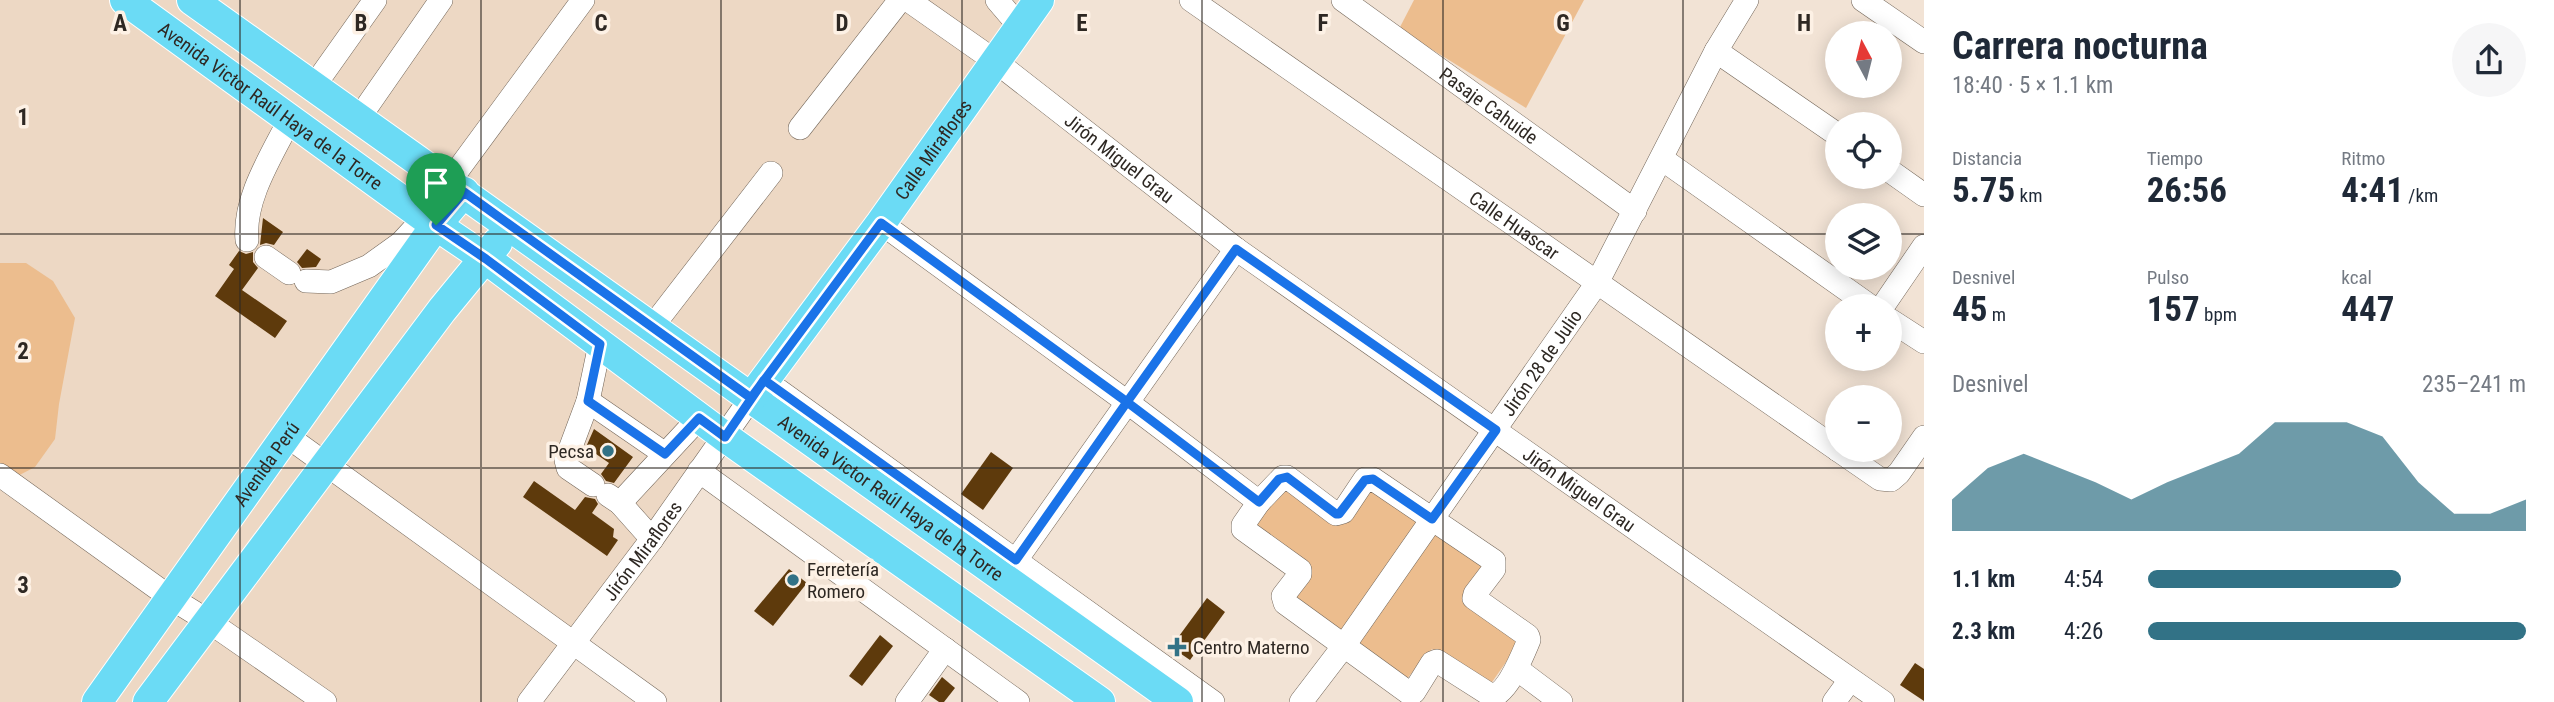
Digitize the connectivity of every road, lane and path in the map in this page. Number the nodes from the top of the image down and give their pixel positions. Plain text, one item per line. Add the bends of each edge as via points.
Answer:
1 (125, 0) edge
2 (192, 0) edge
3 (375, 0) edge
4 (441, 0) edge
5 (583, 0) edge
6 (900, 0) edge
7 (908, 0) edge
8 (997, 0) edge
9 (1039, 0) edge
10 (1191, 0) edge
11 (1343, 0) edge
12 (1747, 0) edge
13 (1863, 0) edge
14 (1020, 27) junction
15 (1924, 42) edge
16 (1716, 51) junction
17 (995, 61) junction
18 (314, 86) junction
19 (359, 118) junction
20 (290, 119) junction
21 (1825, 126) edge
22 (800, 128) dead end
23 (1662, 159) junction
24 (771, 173) dead end
25 (1902, 179) edge
26 (456, 187) junction
27 (1924, 195) edge
28 (1635, 211) junction
29 (430, 221) junction
30 (881, 223) junction
31 (510, 226) junction
32 (247, 240) dead end
33 (1924, 246) edge
34 (1236, 249) junction
35 (266, 257) dead end
36 (486, 259) junction
37 (1597, 283) junction
38 (1853, 294) edge
39 (1891, 294) edge
40 (652, 327) junction
41 (1902, 328) edge
42 (1924, 342) edge
43 (600, 344) junction
44 (757, 389) junction
45 (588, 401) junction
46 (1127, 402) junction
47 (699, 418) junction
48 (1496, 430) junction
49 (287, 436) junction
50 (725, 437) junction
51 (1924, 437) edge
52 (1825, 441) edge
53 (665, 454) junction
54 (1855, 462) edge
55 (327, 463) junction
56 (699, 471) junction
57 (0, 475) edge
58 (606, 494) junction
59 (1259, 502) junction
60 (1432, 519) junction
61 (652, 539) junction
62 (1016, 560) junction
63 (171, 598) junction
64 (208, 621) junction
65 (574, 642) junction
66 (1343, 647) junction
67 (945, 649) junction
68 (1517, 669) junction
69 (1850, 680) junction
70 (97, 702) edge
71 (148, 702) edge
72 (325, 702) edge
73 (529, 702) edge
74 (655, 702) edge
75 (907, 702) edge
76 (1018, 702) edge
77 (1100, 702) edge
78 (1178, 702) edge
79 (1213, 702) edge
80 (1301, 702) edge
81 (1561, 702) edge
82 (1834, 702) edge
83 (1883, 702) edge

1 - 20 main road, Avenida Victor Raúl Haya de la Torre
2 - 18 main road, Avenida Victor Raúl Haya de la Torre
3 - 18 street
4 - 19 street
5 - 26 street
6 - 22 street
7 - 17 street, Jirón Miguel Grau
8 - 14 street
9 - 14 main road, Calle Miraflores
10 - 37 street, Calle Huascar
11 - 28 street, Pasaje Cahuide
12 - 16 street, Jirón 28 de Julio
13 - 15 street
14 - 17 main road, Calle Miraflores
16 - 21 street
16 - 23 street, Jirón 28 de Julio
17 - 30 main road, Calle Miraflores
17 - 34 street, Jirón Miguel Grau
18 - 19 main road, Avenida Victor Raúl Haya de la Torre
19 - 26 main road, Avenida Victor Raúl Haya de la Torre
20 - 29 main road, Avenida Victor Raúl Haya de la Torre
20 - 32 street via 255,193
23 - 28 street, Jirón 28 de Julio
23 - 38 street
24 - 40 street
25 - 27 street
26 - 29 main road, Avenida Perú
26 - 31 main road, Avenida Victor Raúl Haya de la Torre
28 - 37 street, Jirón 28 de Julio
29 - 35 street via 369,266 331,282 298,277
29 - 36 main road, Avenida Victor Raúl Haya de la Torre
29 - 49 main road, Avenida Perú
30 - 44 main road, Calle Miraflores
30 - 46 street
31 - 36 main road
31 - 40 main road, Avenida Victor Raúl Haya de la Torre
33 - 39 street
34 - 46 street
34 - 48 street, Jirón Miguel Grau
36 - 43 main road, Avenida Victor Raúl Haya de la Torre
36 - 55 main road
37 - 48 street, Jirón 28 de Julio
37 - 52 street, Calle Huascar
40 - 44 main road, Avenida Victor Raúl Haya de la Torre
41 - 42 street
43 - 45 street
43 - 47 main road, Avenida Victor Raúl Haya de la Torre
44 - 50 street, Jirón Miraflores
44 - 62 street
44 - 78 main road, Avenida Victor Raúl Haya de la Torre
45 - 53 street
45 - 58 street via 566,460 568,468
46 - 59 street
46 - 62 street
47 - 50 main road, Avenida Victor Raúl Haya de la Torre
47 - 53 street
48 - 60 street, Jirón 28 de Julio
48 - 69 street, Jirón Miguel Grau
49 - 55 street
49 - 63 main road, Avenida Perú
50 - 56 street, Jirón Miraflores
50 - 77 main road, Avenida Victor Raúl Haya de la Torre
51 - 54 street, Calle Huascar via 1891,480 1880,479
53 - 58 street
55 - 64 main road
55 - 65 street
56 - 61 street, Jirón Miraflores
56 - 67 street
57 - 63 street
58 - 61 street
59 - 60 street via 1279,479 1287,477 1339,514 1365,480 1373,479
59 - 66 street via 1243,529 1301,572 1283,599
60 - 66 street, Jirón 28 de Julio
60 - 68 street via 1494,561 1494,569 1474,598 1528,636
61 - 65 street, Jirón Miraflores
62 - 79 street
63 - 64 street
63 - 70 main road, Avenida Perú
64 - 71 main road
64 - 72 street
65 - 73 street, Jirón Miraflores
65 - 74 street
66 - 68 street via 1409,693 1437,661 1496,696
66 - 80 street, Jirón 28 de Julio
67 - 75 street
67 - 76 street
68 - 81 street
69 - 82 street
69 - 83 street, Jirón Miguel Grau

